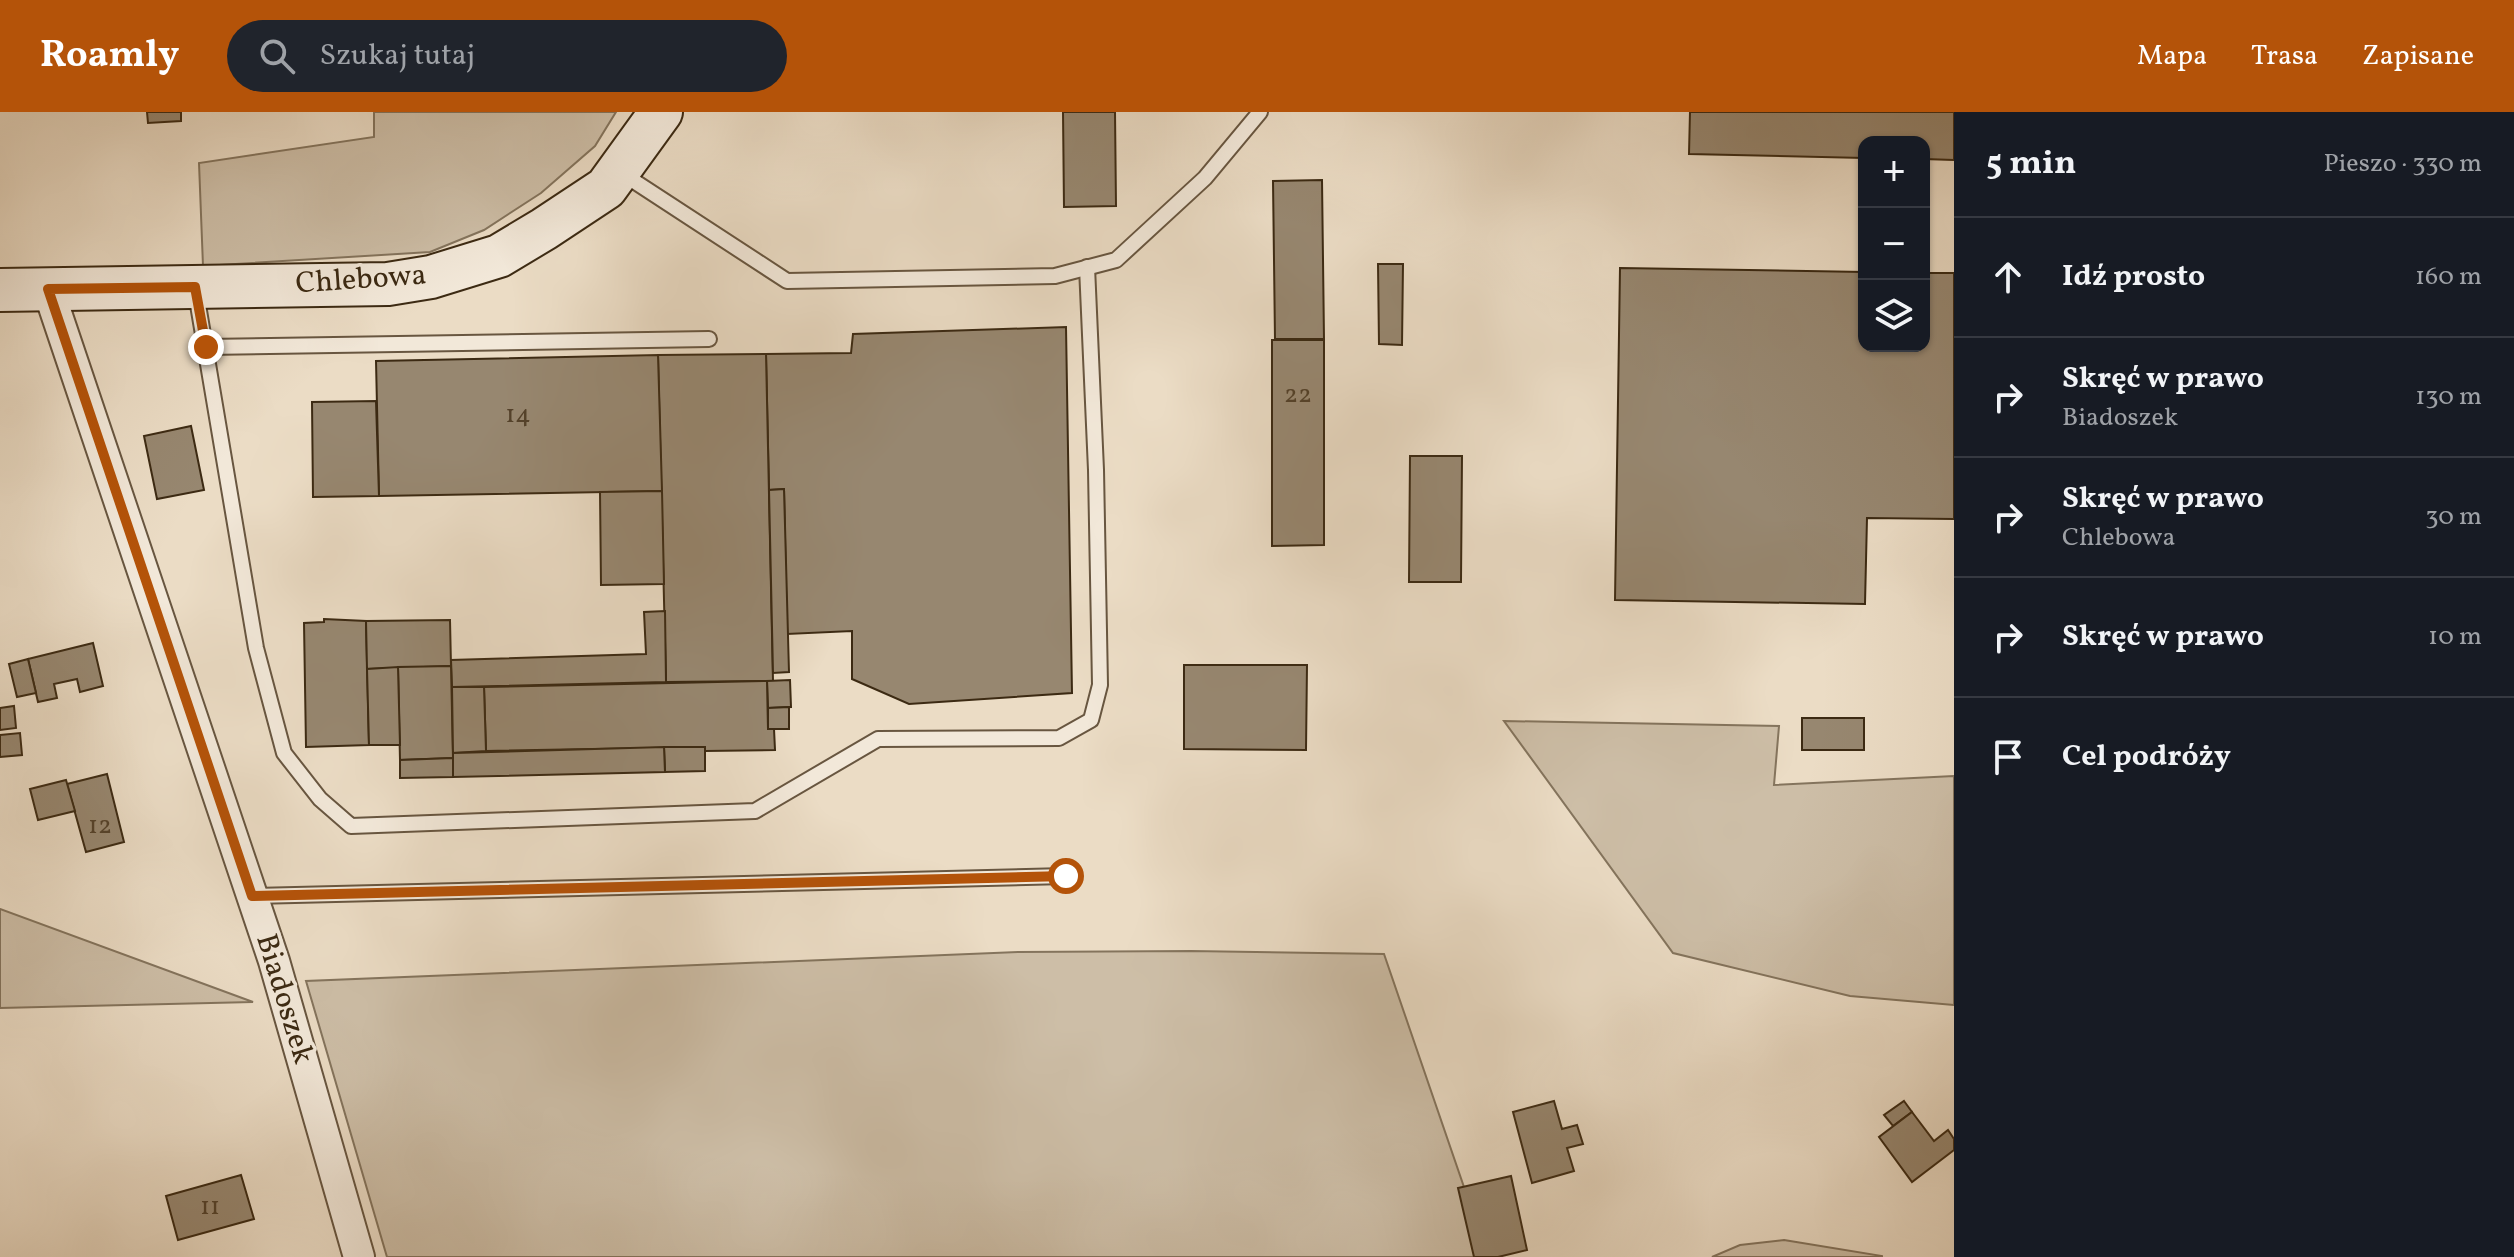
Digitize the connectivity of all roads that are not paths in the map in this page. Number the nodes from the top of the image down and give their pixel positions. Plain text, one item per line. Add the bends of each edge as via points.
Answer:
1 (661, 112) edge
2 (1260, 112) edge
3 (619, 172) junction
4 (1087, 267) junction
5 (195, 287) junction
6 (48, 289) junction
7 (0, 290) edge
8 (709, 339) dead end
9 (206, 347) junction
10 (1066, 876) dead end
11 (252, 896) junction
12 (359, 1257) edge

1 - 3 street, Chlebowa
2 - 4 lane via 1205,178 1116,260
3 - 4 lane via 787,281 1055,276
3 - 5 street, Chlebowa via 606,188 499,256 431,277 388,284
4 - 9 lane via 1100,685 1091,720 1059,738 878,739 755,811 351,826 320,799 284,753 256,648
5 - 6 street, Chlebowa
5 - 9 lane
6 - 7 street, Chlebowa
6 - 11 street, Biadoszek
8 - 9 lane
10 - 11 lane
11 - 12 street, Biadoszek

